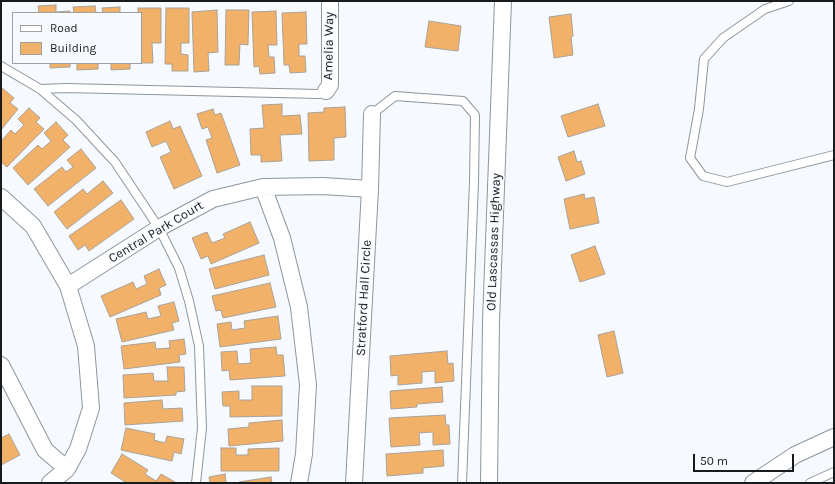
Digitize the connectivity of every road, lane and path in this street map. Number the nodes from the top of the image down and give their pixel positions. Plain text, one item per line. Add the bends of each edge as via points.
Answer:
1 (330, 1) edge
2 (503, 1) edge
3 (789, 1) edge
4 (1, 66) edge
5 (40, 89) junction
6 (326, 91) joint
7 (372, 114) joint
8 (834, 154) edge
9 (263, 187) junction
10 (370, 189) junction
11 (1, 197) edge
12 (159, 228) junction
13 (68, 286) junction
14 (1, 365) edge
15 (834, 437) edge
16 (67, 469) junction
17 (834, 472) edge
18 (50, 483) edge
19 (196, 483) edge
20 (299, 483) edge
21 (354, 483) edge
22 (462, 483) edge
23 (489, 483) edge
24 (753, 483) edge
25 (810, 483) edge

1 - 6 street, Amelia Way via 330,85
2 - 23 street, Old Lascassas Highway via 491,321
3 - 8 lane via 765,9 723,38 704,59 699,109 690,158 703,176 727,182
4 - 5 lane
5 - 6 lane via 319,94
5 - 12 lane via 76,120 115,162
7 - 10 street, Stratford Hall Circle
7 - 22 lane via 395,96 463,101 475,115
9 - 10 street, Central Park Court via 323,186
9 - 12 street, Central Park Court via 213,199
9 - 20 street via 282,238 300,307 308,385 304,454
10 - 21 street, Stratford Hall Circle
11 - 13 street via 32,226
12 - 13 street, Central Park Court
12 - 19 lane via 179,268 190,301 199,346 202,428
13 - 16 street via 86,346 91,408 78,449
14 - 16 street via 45,450
15 - 24 street via 795,455
16 - 18 street
17 - 25 lane

